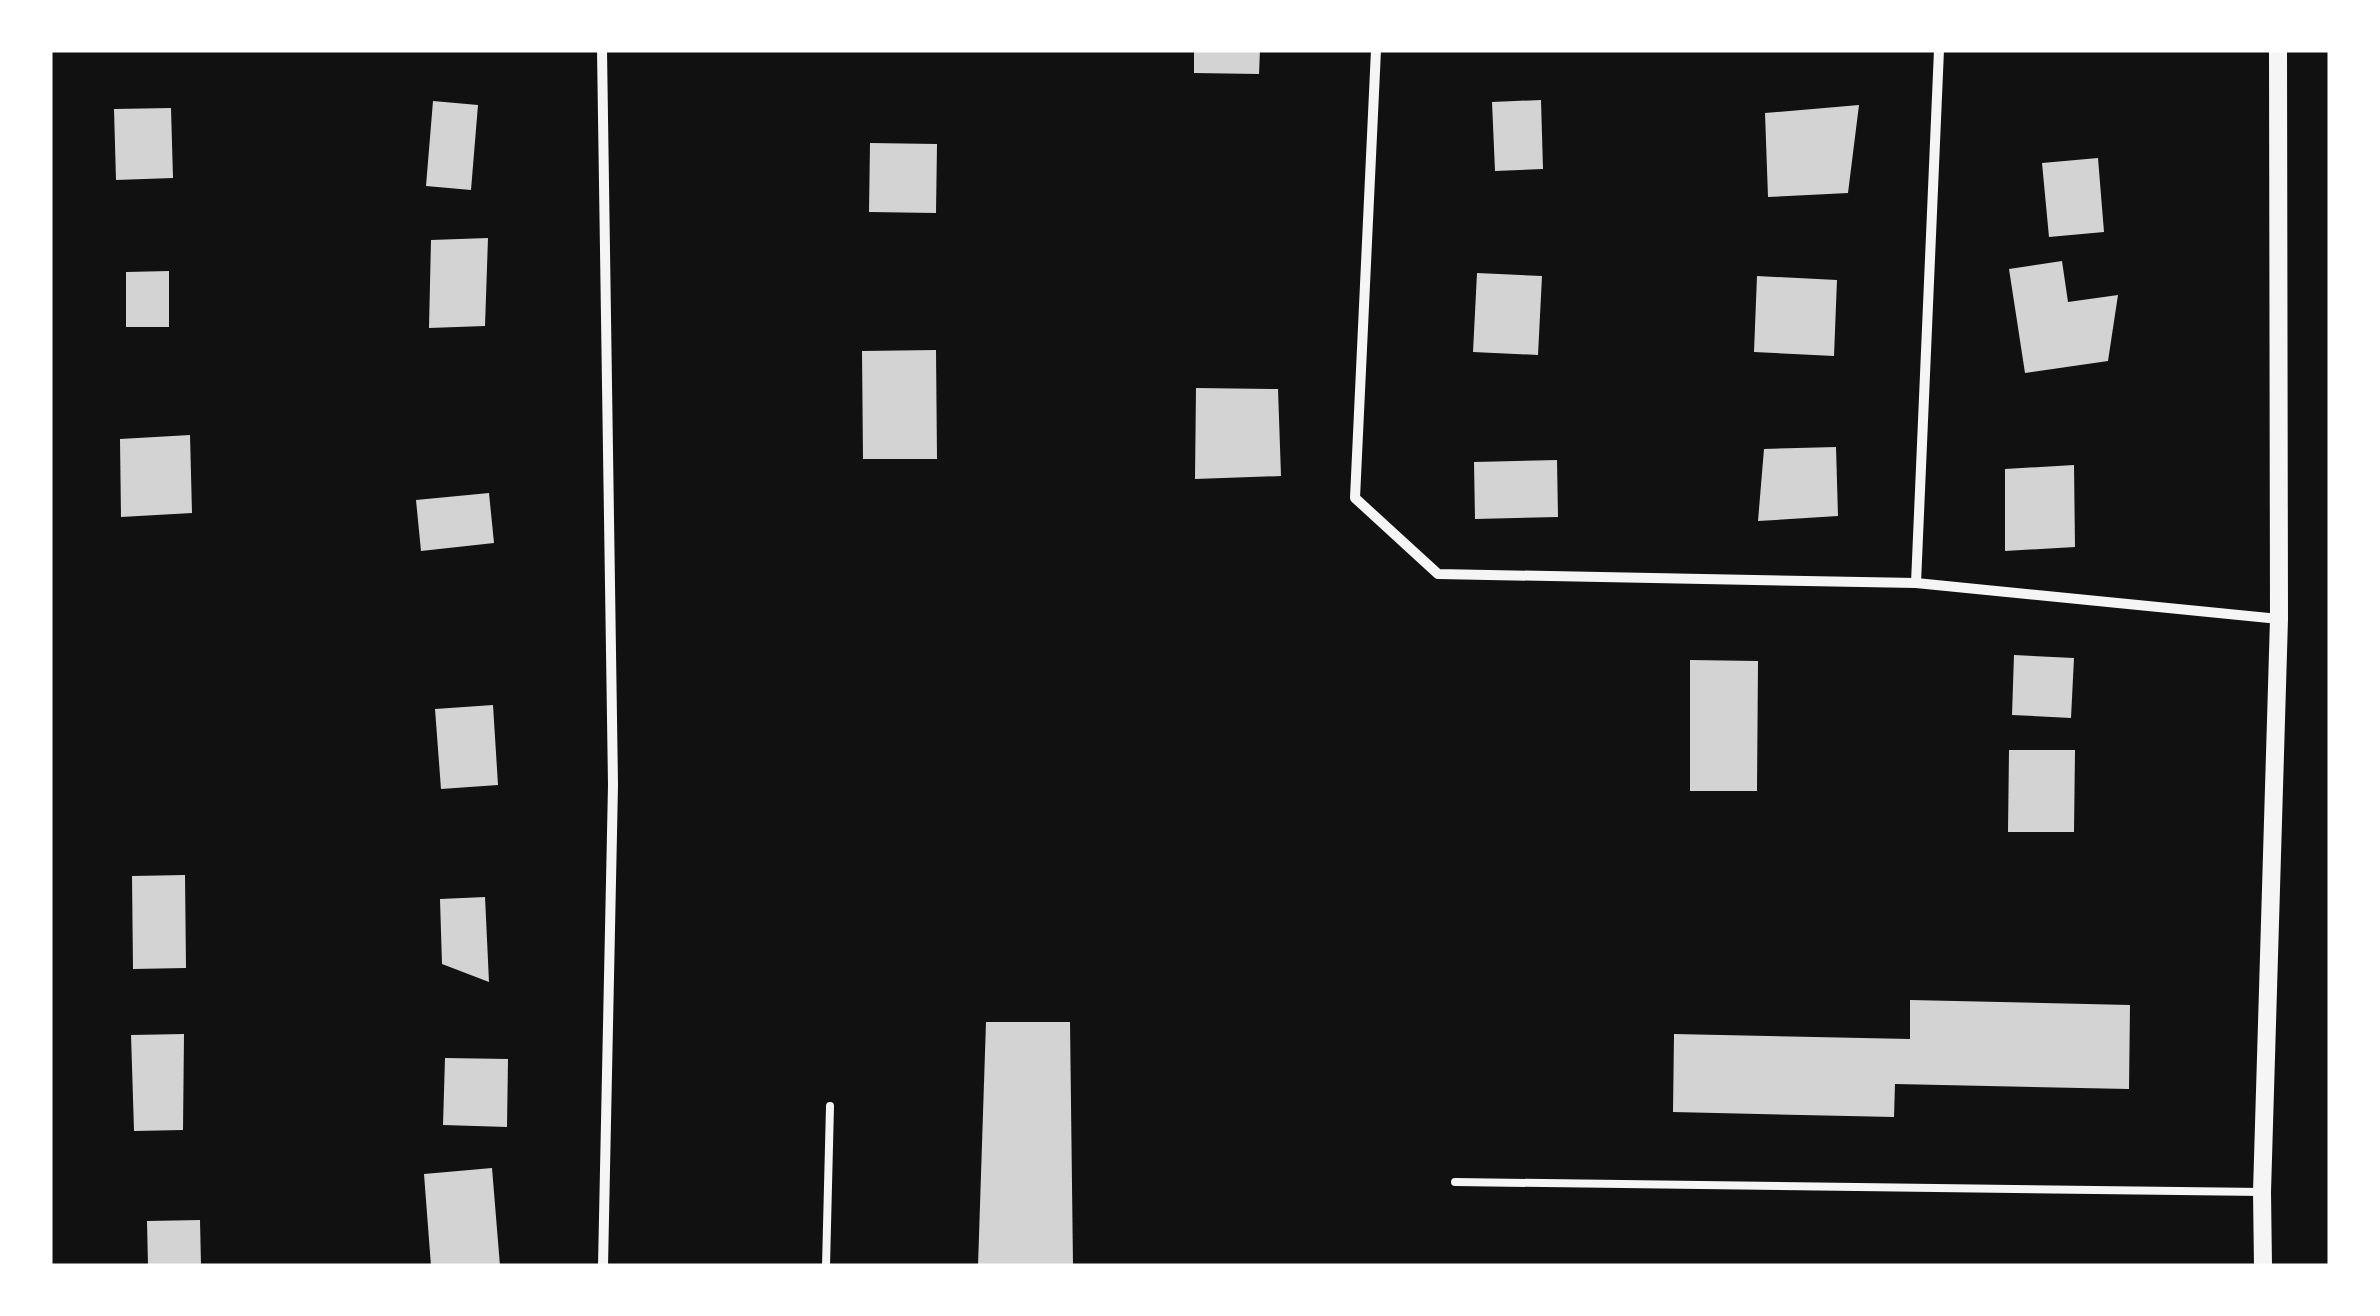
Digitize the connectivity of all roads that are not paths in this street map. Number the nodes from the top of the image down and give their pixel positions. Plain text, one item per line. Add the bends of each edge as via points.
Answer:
1 (602, 50) edge
2 (1376, 50) edge
3 (1939, 50) edge
4 (2278, 50) edge
5 (1916, 583) junction
6 (2279, 619) junction
7 (830, 1106) dead end
8 (1455, 1182) dead end
9 (2262, 1192) junction
10 (603, 1266) edge
11 (826, 1266) edge
12 (2263, 1266) edge

1 - 10 street via 612,785
2 - 5 street via 1355,498 1438,574
3 - 5 street
4 - 6 street
5 - 6 street
6 - 9 street
7 - 11 lane
8 - 9 lane
9 - 12 street

